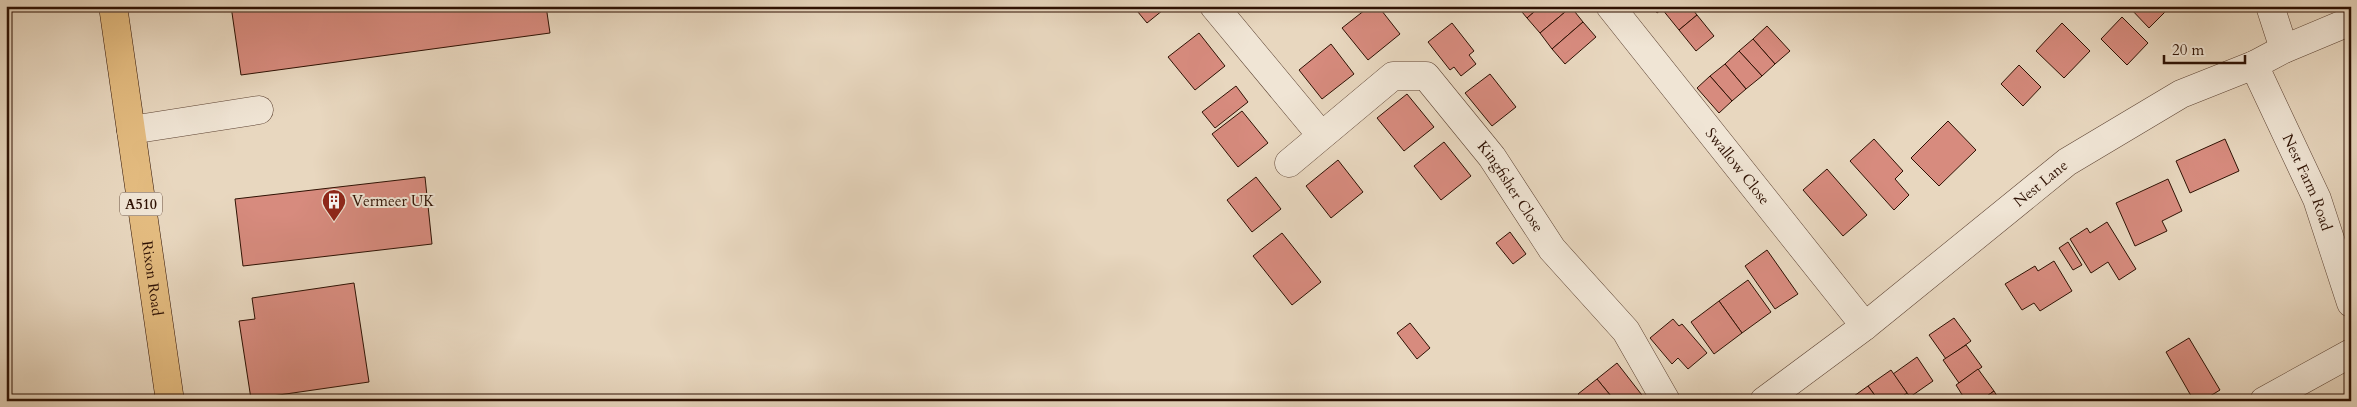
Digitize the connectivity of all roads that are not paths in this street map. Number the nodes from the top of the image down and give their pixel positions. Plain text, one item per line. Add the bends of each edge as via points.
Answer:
1 (113, 6) edge
2 (1214, 6) edge
3 (1610, 6) edge
4 (2270, 6) edge
5 (2351, 22) edge
6 (2284, 49) junction
7 (2254, 65) junction
8 (259, 110) dead end
9 (130, 130) junction
10 (1321, 135) junction
11 (1289, 162) dead end
12 (2351, 303) edge
13 (1865, 326) junction
14 (2351, 353) edge
15 (170, 401) edge
16 (1666, 401) edge
17 (1764, 401) edge
18 (2264, 401) edge

1 - 9 main road, Rixon Road / A510
2 - 10 street
3 - 13 street, Swallow Close
4 - 6 street
5 - 6 street, Nest Lane
6 - 7 street, Nest Lane
7 - 12 street, Nest Farm Road via 2317,199
7 - 13 street, Nest Lane via 2181,94 2067,162
8 - 9 street
9 - 15 main road, Rixon Road / A510
10 - 11 street, Kingfisher Close
10 - 16 street, Kingfisher Close via 1393,76 1426,76 1492,157 1552,249 1626,331
13 - 17 street, Nest Lane
14 - 18 street

